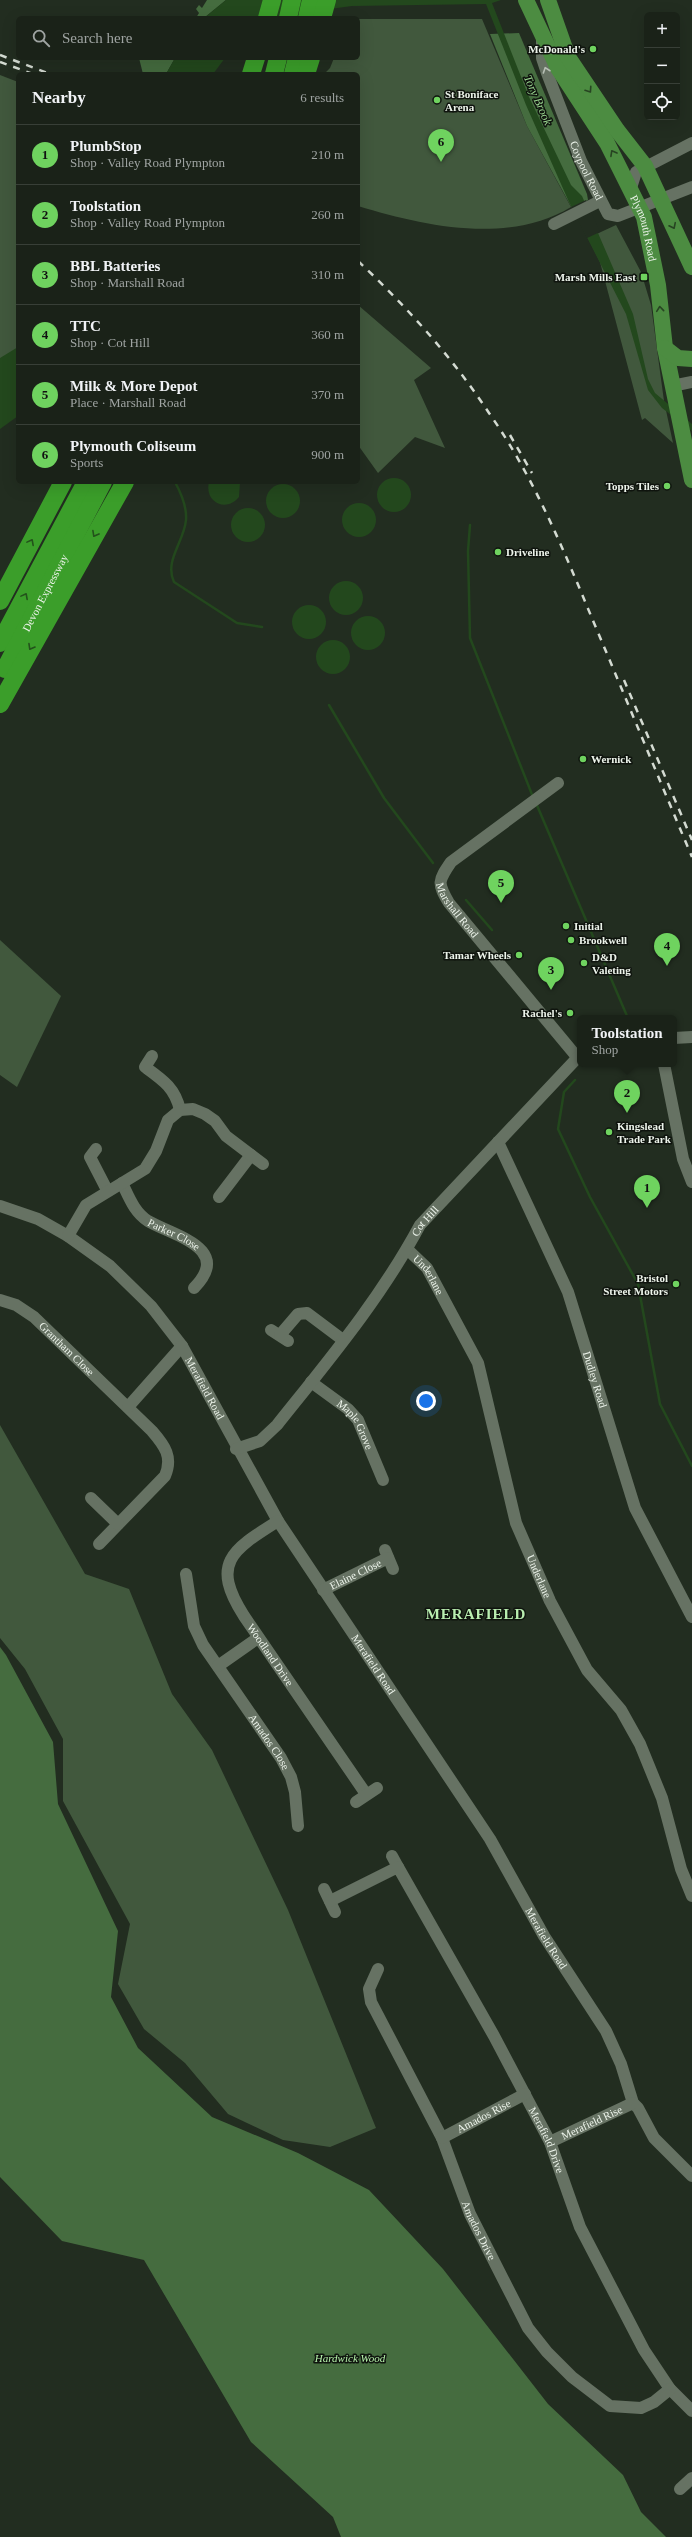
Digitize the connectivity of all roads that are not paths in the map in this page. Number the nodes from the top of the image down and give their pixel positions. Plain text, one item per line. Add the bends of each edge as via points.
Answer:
1 (272, 0) edge
2 (292, 0) edge
3 (311, 0) edge
4 (327, 0) edge
5 (548, 1) edge
6 (527, 4) edge
7 (268, 16) edge
8 (288, 16) edge
9 (307, 16) edge
10 (323, 16) edge
11 (542, 39) junction
12 (255, 60) edge
13 (278, 60) edge
14 (296, 60) edge
15 (310, 60) edge
16 (252, 72) edge
17 (274, 72) edge
18 (294, 72) edge
19 (307, 72) edge
20 (692, 143) edge
21 (645, 166) junction
22 (692, 187) edge
23 (631, 188) junction
24 (595, 203) junction
25 (554, 224) dead end
26 (692, 267) edge
27 (664, 348) junction
28 (692, 359) edge
29 (692, 382) edge
30 (672, 386) junction
31 (692, 480) edge
32 (62, 484) edge
33 (86, 484) edge
34 (100, 484) edge
35 (123, 484) edge
36 (81, 504) junction
37 (0, 601) edge
38 (0, 643) edge
39 (7, 677) edge
40 (0, 696) edge
41 (0, 704) edge
42 (558, 783) dead end
43 (692, 1037) edge
44 (677, 1038) edge
45 (677, 1038) edge
46 (692, 1040) edge
47 (577, 1055) edge
48 (152, 1056) dead end
49 (577, 1057) edge
50 (665, 1067) edge
51 (180, 1110) junction
52 (498, 1142) junction
53 (96, 1149) dead end
54 (251, 1155) junction
55 (263, 1164) dead end
56 (692, 1182) edge
57 (122, 1183) junction
58 (107, 1190) junction
59 (219, 1197) dead end
60 (0, 1206) edge
61 (68, 1236) junction
62 (408, 1249) junction
63 (194, 1288) dead end
64 (0, 1300) edge
65 (280, 1335) dead end
66 (343, 1340) junction
67 (182, 1346) junction
68 (311, 1382) junction
69 (128, 1407) junction
70 (236, 1448) junction
71 (384, 1480) dead end
72 (91, 1498) dead end
73 (278, 1522) junction
74 (118, 1524) junction
75 (99, 1544) dead end
76 (389, 1559) dead end
77 (186, 1574) dead end
78 (323, 1590) junction
79 (692, 1617) edge
80 (258, 1638) junction
81 (218, 1666) junction
82 (356, 1802) dead end
83 (298, 1826) dead end
84 (392, 1856) dead end
85 (398, 1867) junction
86 (324, 1889) dead end
87 (692, 1896) edge
88 (330, 1901) junction
89 (335, 1912) dead end
90 (378, 1969) dead end
91 (525, 2094) junction
92 (633, 2103) junction
93 (442, 2138) junction
94 (550, 2142) junction
95 (692, 2176) edge
96 (670, 2389) junction
97 (692, 2411) edge
98 (692, 2478) edge
99 (680, 2489) dead end

1 - 7 highway
2 - 8 highway
3 - 9 highway
4 - 10 highway
5 -> 21 main road via 568,57 617,130
6 - 11 main road, Plymouth Road
23 -> 11 main road, Plymouth Road via 608,143 558,68
24 -> 11 street, Coypool Road via 542,58
12 - 16 highway
13 - 17 highway
14 - 18 highway
15 - 19 highway
20 - 21 street
21 - 23 street via 636,172
21 -> 26 main road
22 - 24 street, Coypool Road via 612,217
27 -> 23 main road, Plymouth Road via 658,285 644,217
24 - 25 street
27 - 28 main road via 678,358
27 - 30 main road, Plymouth Road
29 - 30 street
30 - 31 main road, Plymouth Road
37 -> 32 highway
33 - 36 highway
34 - 36 highway
35 -> 39 highway
38 -> 36 highway, Devon Expressway
36 - 39 highway, Devon Expressway
39 - 40 highway
39 - 41 highway
42 - 47 street, Marshall Road via 451,862 441,877 440,888 449,903
43 - 44 street
45 - 46 street
48 - 51 street via 145,1067 172,1088
49 - 52 street, Cot Hill
50 - 56 street via 683,1159
51 - 54 street via 193,1109 205,1114 215,1121 226,1136
51 - 57 street via 168,1120 156,1151 145,1169
52 - 62 street, Cot Hill via 420,1225
52 - 79 street, Dudley Road via 568,1292 635,1508
53 - 58 street via 90,1157
54 - 55 street
54 - 59 street
57 - 58 street
57 - 63 street, Parker Close via 135,1209 148,1220 198,1245 206,1257 206,1271 203,1280
58 - 61 street via 86,1205
60 - 61 street, Merafield Road via 38,1219
61 - 67 street, Merafield Road via 110,1266 151,1306
62 - 66 street, Cot Hill via 366,1312
62 - 87 street, Underlane via 427,1268 478,1363 516,1523 550,1601 587,1670 621,1710 640,1744 662,1798 681,1869
64 - 69 street, Grantham Close via 16,1305 34,1317
65 - 66 street via 298,1314 307,1312
66 - 68 street, Cot Hill
67 - 69 street
67 - 70 street, Merafield Road
68 - 70 street, Cot Hill via 277,1425 260,1440
68 - 71 street, Maple Grove via 348,1409 358,1420
69 - 74 street, Grantham Close via 164,1444 169,1455 169,1466 164,1476
70 - 73 street, Merafield Road
72 - 74 street
73 - 78 street, Merafield Road
73 - 80 street, Woodland Drive via 247,1541 234,1554 228,1569 227,1583 233,1599
74 - 75 street, Grantham Close
76 - 78 street, Elaine Close
77 - 81 street, Amados Close via 194,1626 202,1645
78 - 92 street, Merafield Road via 490,1839 544,1936 606,2031 621,2064
80 - 81 street
80 - 82 street, Woodland Drive via 371,1791
81 - 83 street, Amados Close via 281,1758 291,1777
84 - 85 street, Merafield Drive
85 - 88 street
85 - 91 street, Merafield Drive via 435,1928
86 - 88 street
88 - 89 street
90 - 93 street, Amados Drive via 369,1989 371,2002
91 - 93 street, Amados Rise
91 - 94 street, Merafield Drive
92 - 94 street, Merafield Rise
92 - 95 street, Merafield Road via 659,2144
93 - 96 street, Amados Drive via 470,2214 528,2328 547,2352 572,2377 610,2406 641,2408 654,2402
94 - 96 street, Merafield Drive via 580,2228 644,2350
96 - 97 street, Merafield Drive
98 - 99 street

